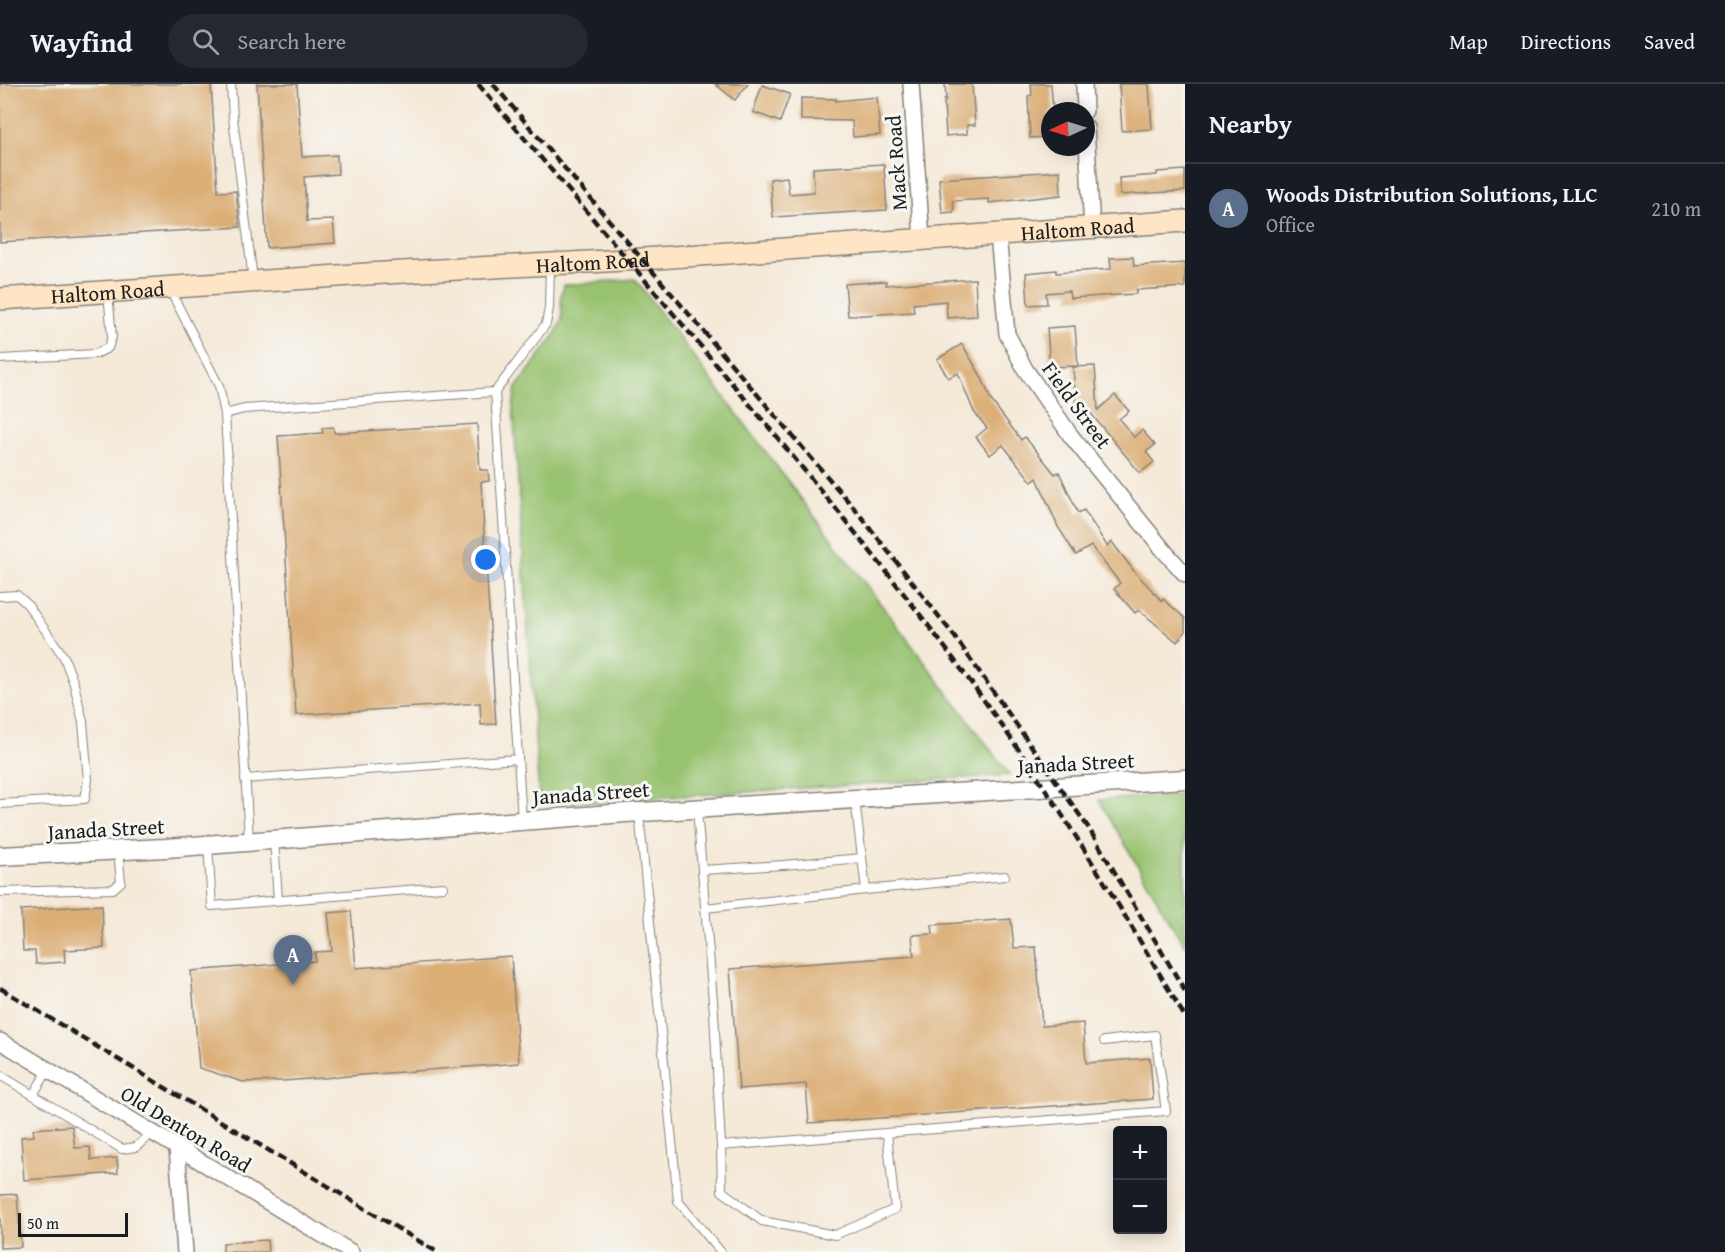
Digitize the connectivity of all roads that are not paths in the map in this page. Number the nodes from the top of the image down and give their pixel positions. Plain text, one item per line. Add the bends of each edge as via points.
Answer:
1 (231, 84) edge
2 (911, 84) edge
3 (1084, 84) edge
4 (1085, 102) edge
5 (1088, 156) edge
6 (1185, 221) edge
7 (1092, 228) junction
8 (998, 234) junction
9 (922, 240) junction
10 (549, 264) junction
11 (253, 281) junction
12 (168, 287) junction
13 (107, 291) junction
14 (0, 299) edge
15 (0, 359) edge
16 (495, 392) junction
17 (225, 414) junction
18 (1185, 574) edge
19 (0, 596) edge
20 (518, 759) junction
21 (245, 779) junction
22 (1185, 779) edge
23 (855, 799) junction
24 (0, 804) edge
25 (697, 808) junction
26 (639, 812) junction
27 (522, 821) junction
28 (274, 840) junction
29 (249, 842) junction
30 (208, 845) junction
31 (118, 851) junction
32 (0, 856) edge
33 (862, 858) junction
34 (702, 870) junction
35 (1005, 876) dead end
36 (443, 887) dead end
37 (866, 890) junction
38 (0, 892) edge
39 (278, 900) junction
40 (705, 908) junction
41 (0, 1041) edge
42 (1104, 1041) dead end
43 (48, 1070) junction
44 (0, 1076) edge
45 (33, 1095) junction
46 (152, 1133) junction
47 (887, 1133) junction
48 (721, 1146) junction
49 (177, 1148) junction
50 (185, 1252) edge
51 (351, 1252) edge
52 (721, 1252) edge

1 - 11 lane
2 - 9 street, Mack Road
3 - 4 street
5 - 7 street
6 - 7 main road, Haltom Road
7 - 8 main road, Haltom Road
8 - 9 main road, Haltom Road
8 - 18 street, Field Street via 1007,334 1024,369 1071,436
9 - 10 main road, Haltom Road
10 - 11 main road, Haltom Road
10 - 16 lane via 546,324
11 - 12 main road, Haltom Road
12 - 13 main road, Haltom Road
12 - 17 lane via 219,386
13 - 14 main road, Haltom Road
13 - 15 lane via 112,337 108,348 96,354
16 - 17 lane via 244,409
16 - 20 lane
17 - 21 lane
19 - 24 lane via 17,595 27,604 64,657 83,722 88,780 85,799
20 - 21 lane
20 - 27 lane
21 - 29 lane
22 - 23 street, Janada Street
23 - 25 street, Janada Street
23 - 33 lane
25 - 26 street, Janada Street
25 - 34 lane
26 - 27 street, Janada Street
26 - 52 lane via 678,1201
27 - 28 street, Janada Street
28 - 29 street, Janada Street
28 - 39 lane
29 - 30 street, Janada Street
30 - 31 street, Janada Street
30 - 39 lane via 213,906
31 - 32 street, Janada Street
31 - 38 lane via 121,882 112,889
33 - 34 lane
33 - 37 lane
34 - 40 lane
35 - 37 lane
36 - 39 lane
37 - 40 lane
40 - 48 lane
41 - 43 street, Old Denton Road
42 - 47 lane via 1155,1035 1166,1111
43 - 45 lane
43 - 46 street, Old Denton Road
44 - 45 lane
45 - 46 lane via 122,1149 136,1147
46 - 49 street, Old Denton Road
47 - 48 lane
47 - 48 lane via 895,1209 836,1235 762,1221 722,1191
49 - 50 street
49 - 51 street, Old Denton Road

